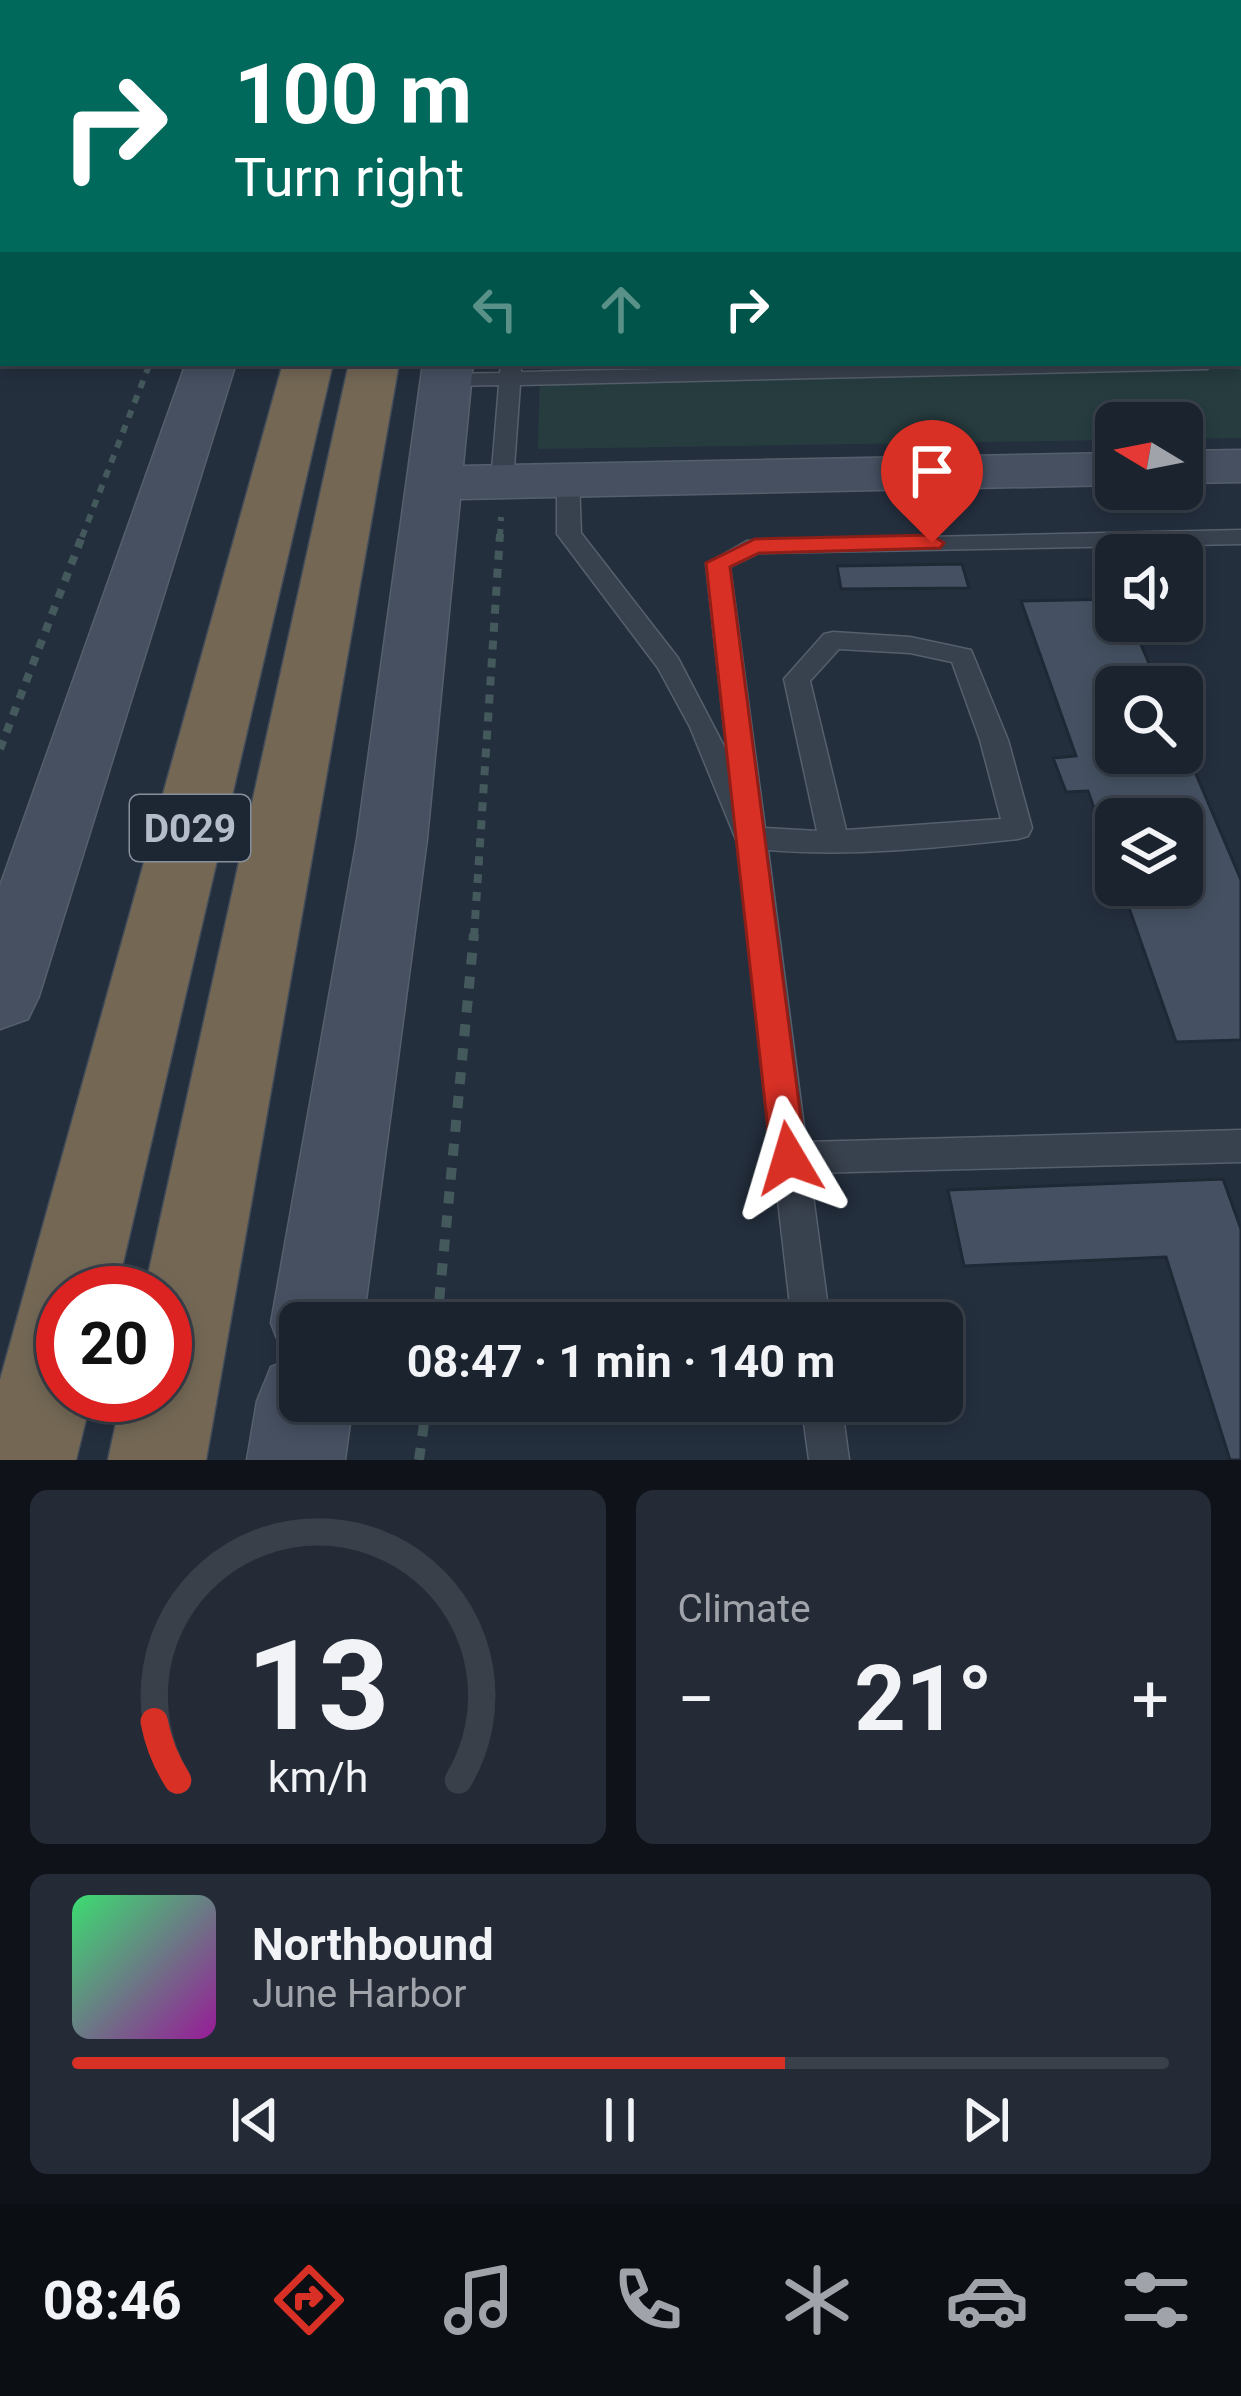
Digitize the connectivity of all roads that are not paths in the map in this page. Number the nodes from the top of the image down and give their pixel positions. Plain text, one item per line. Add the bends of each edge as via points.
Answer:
1 (210, 366) edge
2 (307, 366) edge
3 (373, 366) edge
4 (946, 366) edge
5 (447, 371) edge
6 (511, 371) edge
7 (1241, 466) edge
8 (1203, 467) edge
9 (1095, 469) edge
10 (568, 480) junction
11 (468, 483) junction
12 (1241, 537) edge
13 (750, 838) junction
14 (834, 843) junction
15 (0, 996) edge
16 (1241, 1145) edge
17 (789, 1158) junction
18 (77, 1266) edge
19 (320, 1302) edge
20 (808, 1302) edge
21 (37, 1422) edge
22 (302, 1422) edge
23 (824, 1422) edge
24 (27, 1460) edge
25 (157, 1460) edge
26 (296, 1460) edge
27 (829, 1460) edge

1 - 15 main road
2 - 18 highway, D029
3 - 25 highway, D029
4 - 6 lane
5 - 6 lane
5 - 11 main road
6 - 11 lane
7 - 8 main road
9 - 10 main road
10 - 11 main road
10 - 13 lane via 568,534 669,664
11 - 19 main road via 392,839
12 - 13 lane via 755,546 718,563
13 - 14 lane
13 - 17 lane
14 - 14 lane via 797,679 833,640 962,656 1018,828
16 - 17 lane
17 - 20 lane
21 - 24 highway
22 - 26 main road
23 - 27 lane

